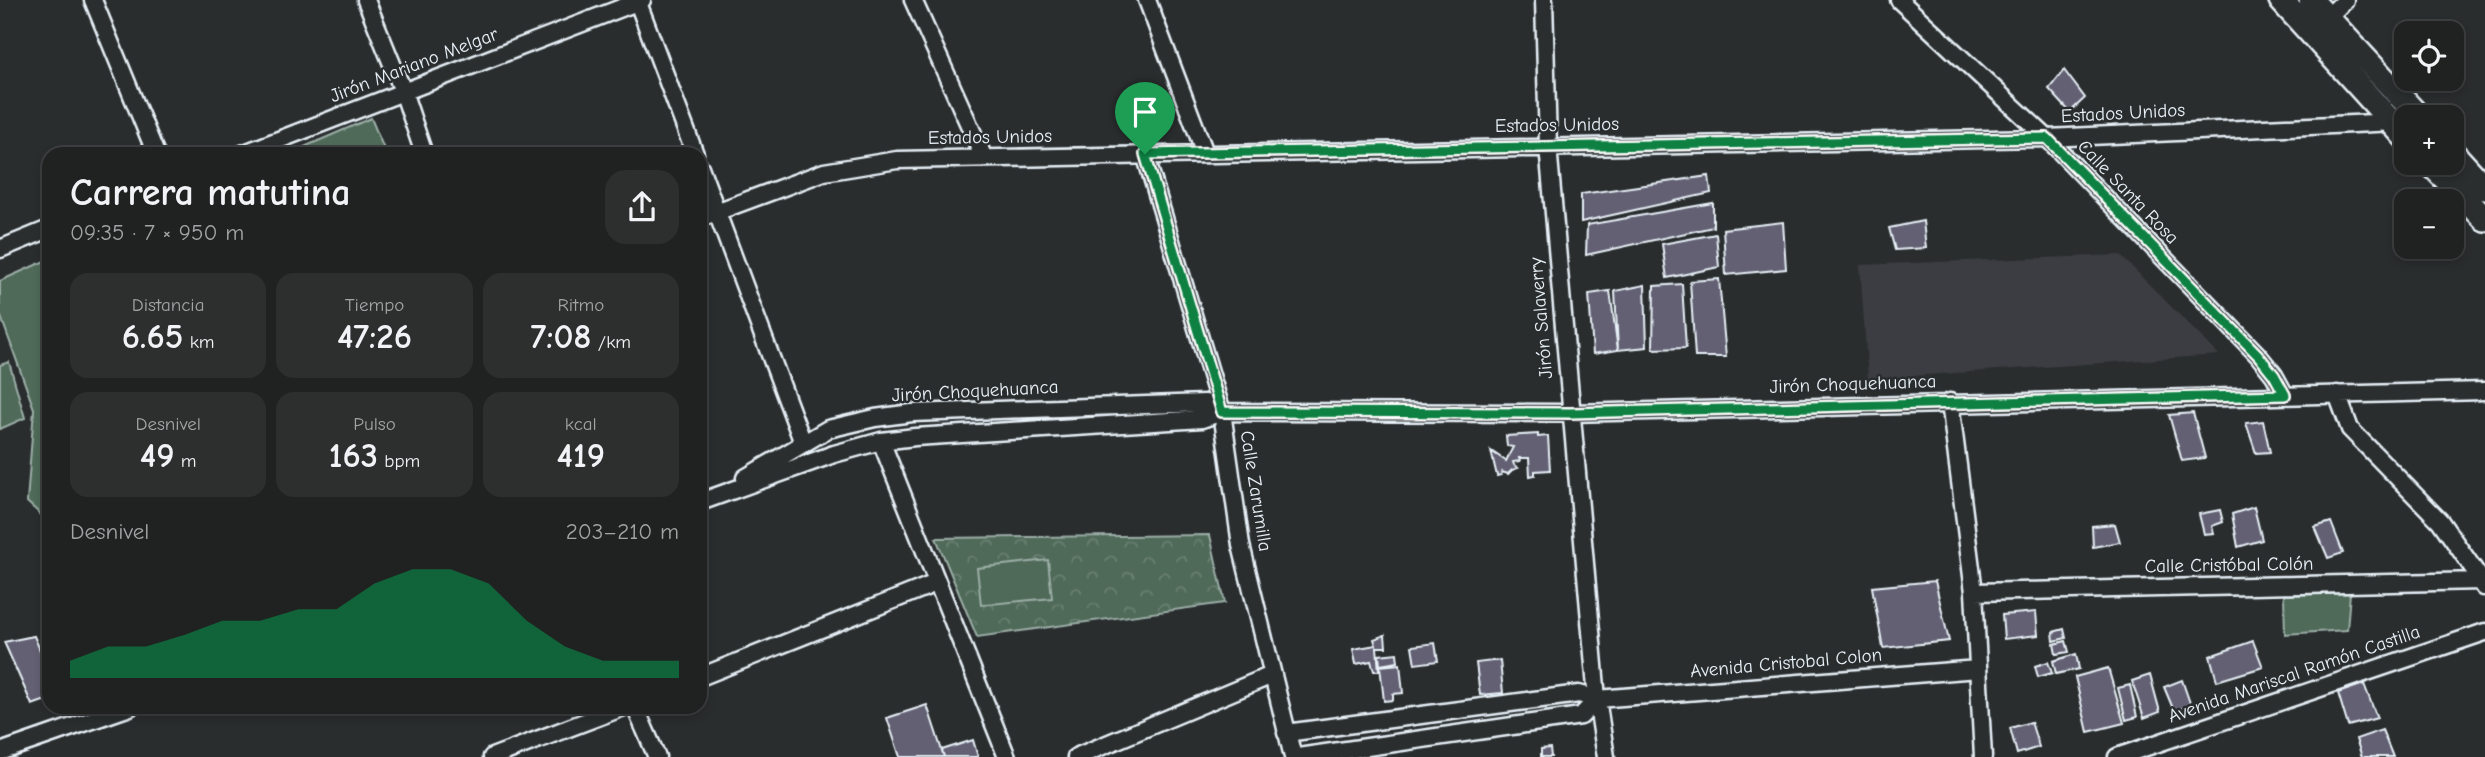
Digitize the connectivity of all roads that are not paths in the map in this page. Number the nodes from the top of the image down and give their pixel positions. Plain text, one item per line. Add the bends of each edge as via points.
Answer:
1 (93, 0) edge
2 (366, 0) edge
3 (913, 0) edge
4 (1147, 0) edge
5 (1544, 0) edge
6 (1899, 0) edge
7 (2281, 0) edge
8 (2311, 0) edge
9 (2345, 0) edge
10 (639, 1) edge
11 (2319, 25) junction
12 (402, 91) junction
13 (2406, 105) edge
14 (2394, 118) edge
15 (2394, 127) edge
16 (2047, 138) junction
17 (1548, 146) junction
18 (153, 147) edge
19 (260, 147) edge
20 (422, 147) edge
21 (692, 147) edge
22 (1205, 153) junction
23 (1145, 154) junction
24 (984, 158) junction
25 (2464, 172) edge
26 (2446, 175) edge
27 (707, 186) edge
28 (2482, 202) edge
29 (717, 212) junction
30 (707, 216) edge
31 (42, 232) edge
32 (0, 249) edge
33 (2485, 391) edge
34 (2337, 394) junction
35 (2285, 395) junction
36 (1950, 402) junction
37 (1222, 412) junction
38 (1570, 413) junction
39 (881, 441) junction
40 (803, 443) junction
41 (707, 499) edge
42 (707, 500) edge
43 (936, 583) junction
44 (2484, 585) edge
45 (1974, 592) junction
46 (2485, 632) edge
47 (1978, 669) junction
48 (707, 674) edge
49 (1272, 675) junction
50 (1597, 699) junction
51 (110, 714) edge
52 (606, 714) edge
53 (638, 714) edge
54 (1286, 733) junction
55 (0, 752) edge
56 (492, 757) edge
57 (657, 757) edge
58 (1007, 757) edge
59 (1076, 757) edge
60 (1296, 757) edge
61 (1606, 757) edge
62 (1983, 757) edge
63 (2117, 757) edge

1 - 18 street
2 - 12 street
3 - 24 street
4 - 22 street
5 - 17 street, Jirón Salaverry
6 - 16 street, Calle Santa Rosa
7 - 11 main road
8 - 11 main road
9 - 11 street
10 - 12 street, Jirón Mariano Melgar
10 - 21 street
11 - 13 main road
11 - 14 main road
12 - 19 street, Jirón Mariano Melgar
12 - 20 street
15 - 16 street, Estados Unidos
16 - 17 street, Estados Unidos
16 - 35 street, Calle Santa Rosa via 2258,355
17 - 22 street, Estados Unidos
17 - 38 street, Jirón Salaverry
22 - 23 street, Estados Unidos
23 - 24 street, Estados Unidos
23 - 37 street, Calle Zarumilla
24 - 29 street, Estados Unidos via 897,160 824,172
25 - 28 main road
26 - 28 main road
27 - 29 street
29 - 30 street, Estados Unidos
29 - 40 street
31 - 32 street
33 - 34 street, Jirón Choquehuanca
34 - 35 street, Jirón Choquehuanca
34 - 44 street via 2350,429 2440,521
35 - 36 street, Jirón Choquehuanca
36 - 38 street, Jirón Choquehuanca
36 - 45 street
37 - 38 street, Jirón Choquehuanca
37 - 39 street, Jirón Choquehuanca via 1202,419
37 - 40 street, Jirón Choquehuanca via 1205,402 912,413 828,429
37 - 49 street, Calle Zarumilla via 1241,545
38 - 50 street, Jirón Salaverry
39 - 42 street, Jirón Choquehuanca
39 - 43 street
40 - 41 street, Jirón Choquehuanca
43 - 48 street
43 - 58 street
44 - 45 street, Calle Cristóbal Colón
45 - 47 street
46 - 63 street, Avenida Mariscal Ramón Castilla
47 - 50 street, Avenida Cristobal Colon
47 - 62 street
49 - 54 street, Calle Zarumilla
49 - 59 street
50 - 54 street, Avenida Cristobal Colon via 1579,694
50 - 60 street via 1581,716
50 - 61 street, Jirón Salaverry
51 - 55 street
52 - 56 street
53 - 57 street
54 - 60 street, Calle Zarumilla

